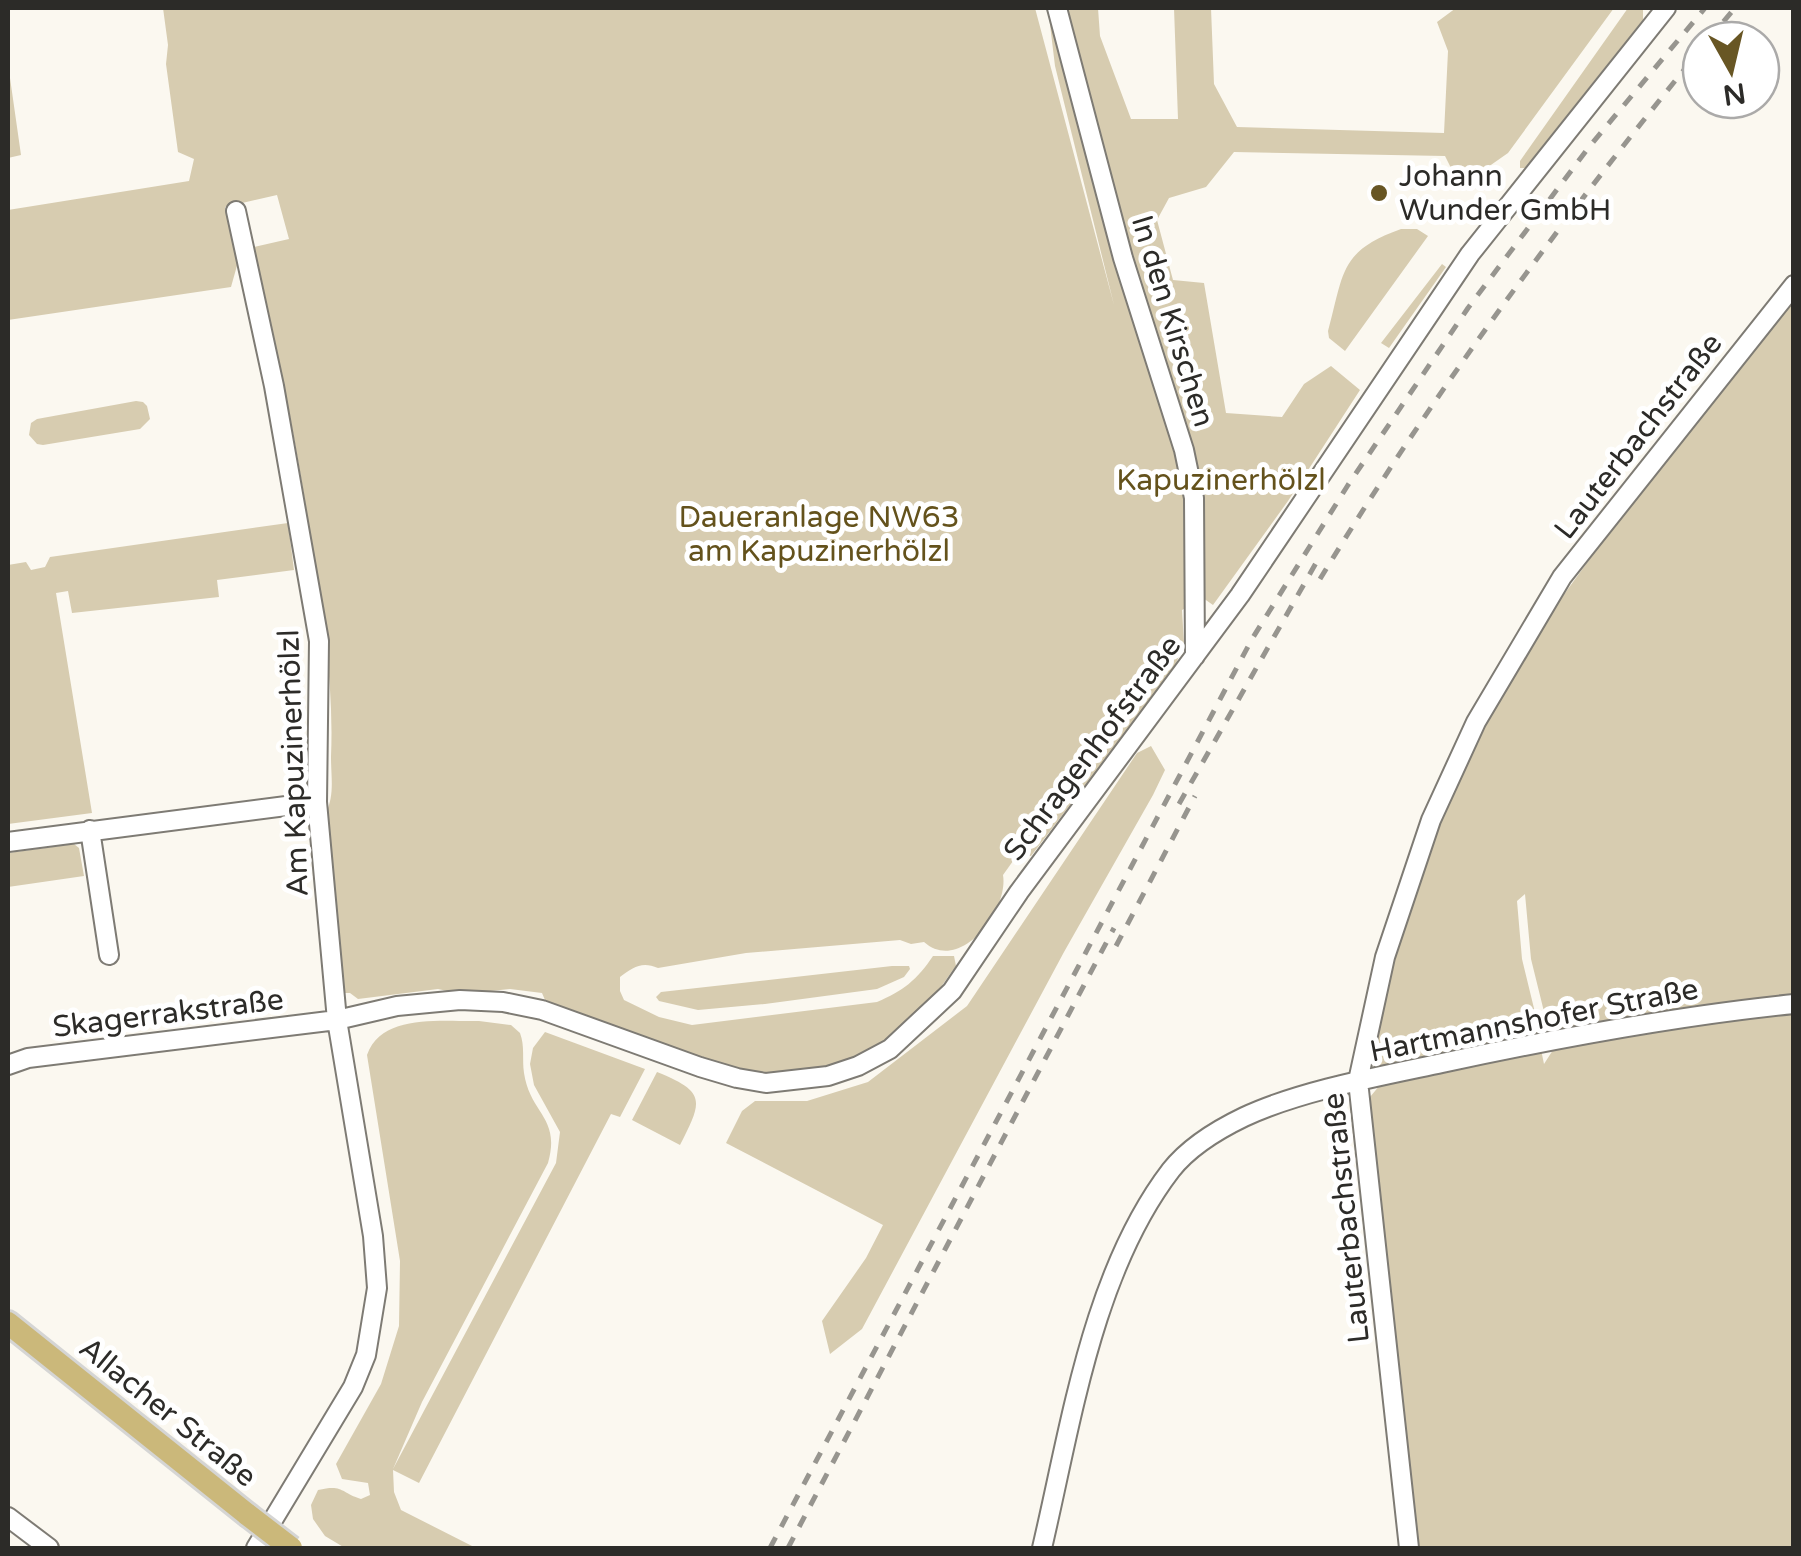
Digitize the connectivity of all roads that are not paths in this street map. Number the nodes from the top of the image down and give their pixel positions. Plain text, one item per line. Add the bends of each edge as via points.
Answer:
1 (1057, 8) edge
2 (1666, 8) edge
3 (236, 211) dead end
4 (1794, 284) edge
5 (1195, 656) junction
6 (317, 802) junction
7 (90, 830) junction
8 (8, 842) edge
9 (109, 955) dead end
10 (1794, 1004) edge
11 (337, 1020) junction
12 (8, 1065) edge
13 (1358, 1081) junction
14 (8, 1323) edge
15 (8, 1517) edge
16 (49, 1548) edge
17 (256, 1548) edge
18 (291, 1548) edge
19 (1042, 1548) edge
20 (1409, 1548) edge

1 - 5 street, In den Kirschen via 1123,258 1184,450 1194,498
2 - 5 street, Schragenhofstraße via 1470,254
3 - 6 street, Am Kapuzinerhölzl via 319,641
4 - 13 street, Lauterbachstraße via 1562,577 1476,722 1431,820 1385,957
5 - 11 street, Schragenhofstraße via 952,991 890,1049 858,1066 792,1082 737,1078 574,1019 503,1002 413,1005
6 - 7 street
6 - 11 street, Am Kapuzinerhölzl
7 - 8 street
7 - 9 street
10 - 13 street, Hartmannshofer Straße via 1622,1027
11 - 12 street, Skagerrakstraße
11 - 17 street, Am Kapuzinerhölzl via 373,1236 373,1328 353,1386
13 - 19 street, Hartmannshofer Straße via 1248,1115 1207,1136 1151,1200 1104,1301
13 - 20 street, Lauterbachstraße
14 - 18 main road, Allacher Straße, bridge
15 - 16 street

